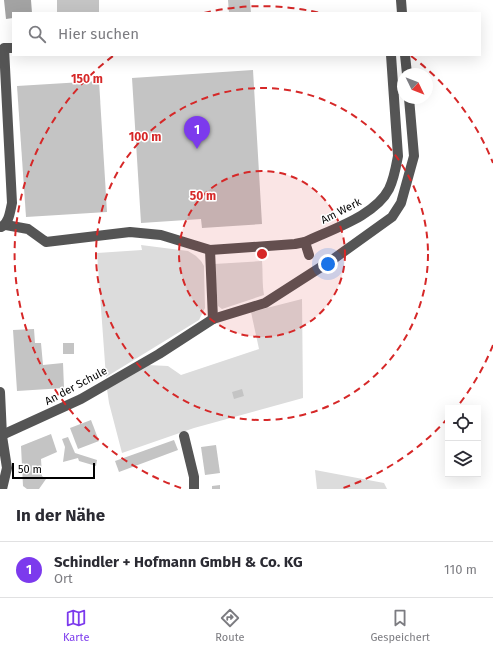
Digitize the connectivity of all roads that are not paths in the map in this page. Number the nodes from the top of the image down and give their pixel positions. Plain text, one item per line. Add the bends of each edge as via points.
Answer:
1 (401, 0) edge
2 (402, 12) edge
3 (9, 48) edge
4 (391, 56) edge
5 (405, 56) edge
6 (406, 68) edge
7 (410, 104) edge
8 (3, 226) edge
9 (305, 242) junction
10 (210, 250) junction
11 (309, 255) dead end
12 (214, 319) junction
13 (0, 392) edge
14 (1, 436) edge
15 (184, 436) dead end
16 (2, 489) edge
17 (194, 489) edge

1 - 2 street
3 - 8 street via 12,204
4 - 9 street, Am Werk via 398,156 390,188 370,211
5 - 6 street
7 - 12 street via 414,156 401,203 392,217 265,303
8 - 10 street, Am Werk via 28,229 46,242 130,232 161,235
9 - 10 street, Am Werk
9 - 11 street
10 - 12 street
12 - 14 street, An der Schule via 81,399
13 - 14 street
14 - 16 street via 7,468
15 - 17 street via 194,477

